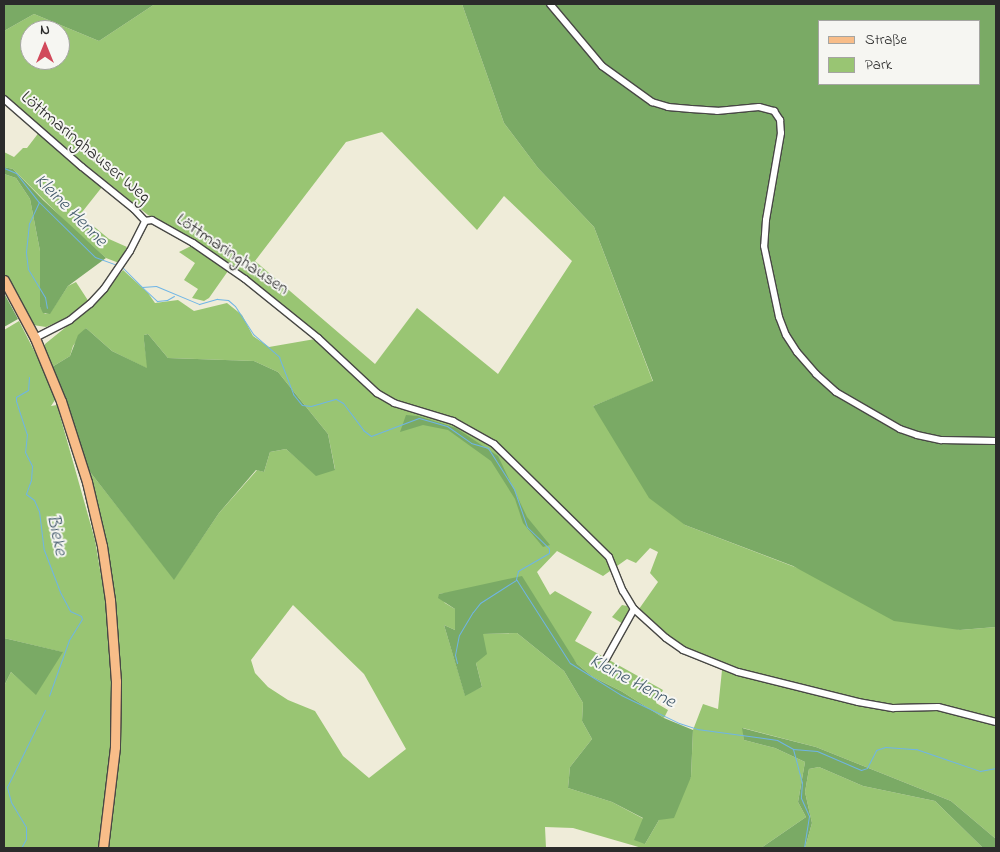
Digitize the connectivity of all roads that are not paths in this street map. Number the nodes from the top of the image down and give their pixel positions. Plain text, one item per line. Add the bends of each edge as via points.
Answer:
1 (550, 4) edge
2 (4, 99) edge
3 (145, 221) junction
4 (4, 280) edge
5 (34, 338) junction
6 (996, 441) edge
7 (634, 609) junction
8 (606, 659) dead end
9 (996, 722) edge
10 (103, 848) edge

1 - 6 street via 602,66 652,102 717,111 759,107 774,111 780,120 781,133 764,246 779,317 797,352 836,392 900,429 941,440
2 - 3 street, Löttmaringhauser Weg
3 - 5 street via 130,251 90,304 70,320
3 - 7 street, Löttmaringhausen via 152,220 192,243 251,283 318,338 377,393 394,403 453,421 500,449 609,557
4 - 5 main road
5 - 10 main road via 61,401 84,468 102,546 110,600 116,732
7 - 8 street
7 - 9 street, Löttmaringhausen via 677,646 728,669 868,704 893,708 938,707

